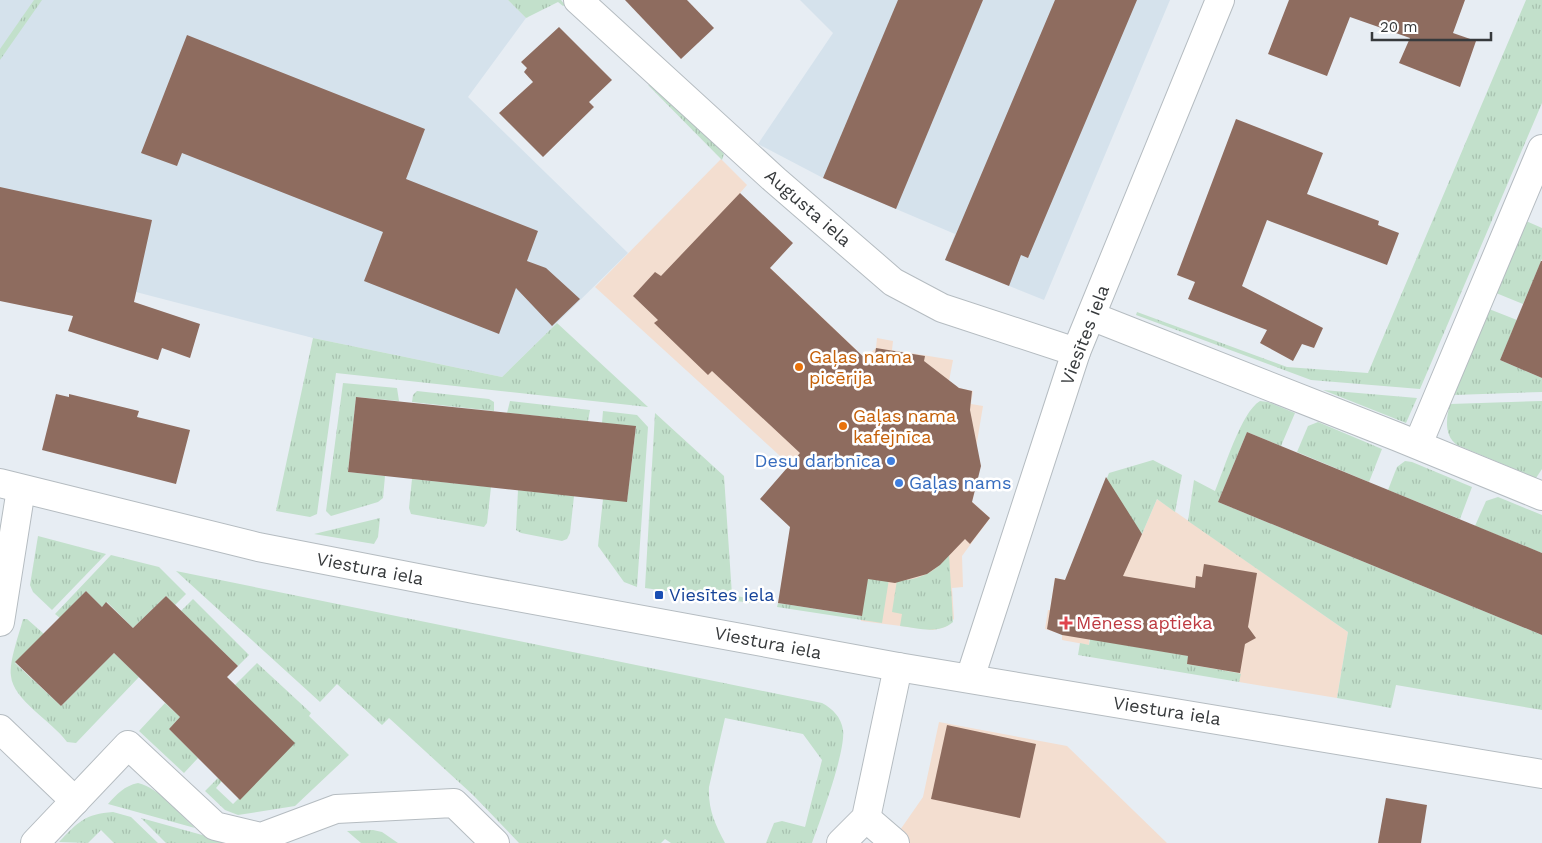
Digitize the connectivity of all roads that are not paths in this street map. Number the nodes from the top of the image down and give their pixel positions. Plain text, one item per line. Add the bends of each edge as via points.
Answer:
1 (578, 0) edge
2 (1220, 0) edge
3 (1542, 149) edge
4 (1091, 316) junction
5 (1076, 352) junction
6 (1418, 444) junction
7 (10, 486) edge
8 (1542, 496) edge
9 (0, 622) edge
10 (898, 667) junction
11 (970, 678) junction
12 (0, 729) edge
13 (1542, 774) edge
14 (75, 801) junction
15 (866, 818) junction
16 (35, 843) edge
17 (495, 843) edge
18 (841, 843) edge
19 (895, 843) edge

1 - 5 street, Augusta iela via 893,282 942,308
2 - 4 street, Viesītes iela
3 - 6 street
4 - 5 street, Viesītes iela
4 - 6 street
5 - 11 street, Viesītes iela
6 - 8 street
7 - 9 street
7 - 10 street, Viestura iela via 258,547
10 - 11 street, Viestura iela
10 - 15 street
11 - 13 street, Viestura iela
12 - 14 street
14 - 16 street
14 - 17 street via 128,745 215,826 261,838 336,809 454,803
15 - 18 street
15 - 19 street

